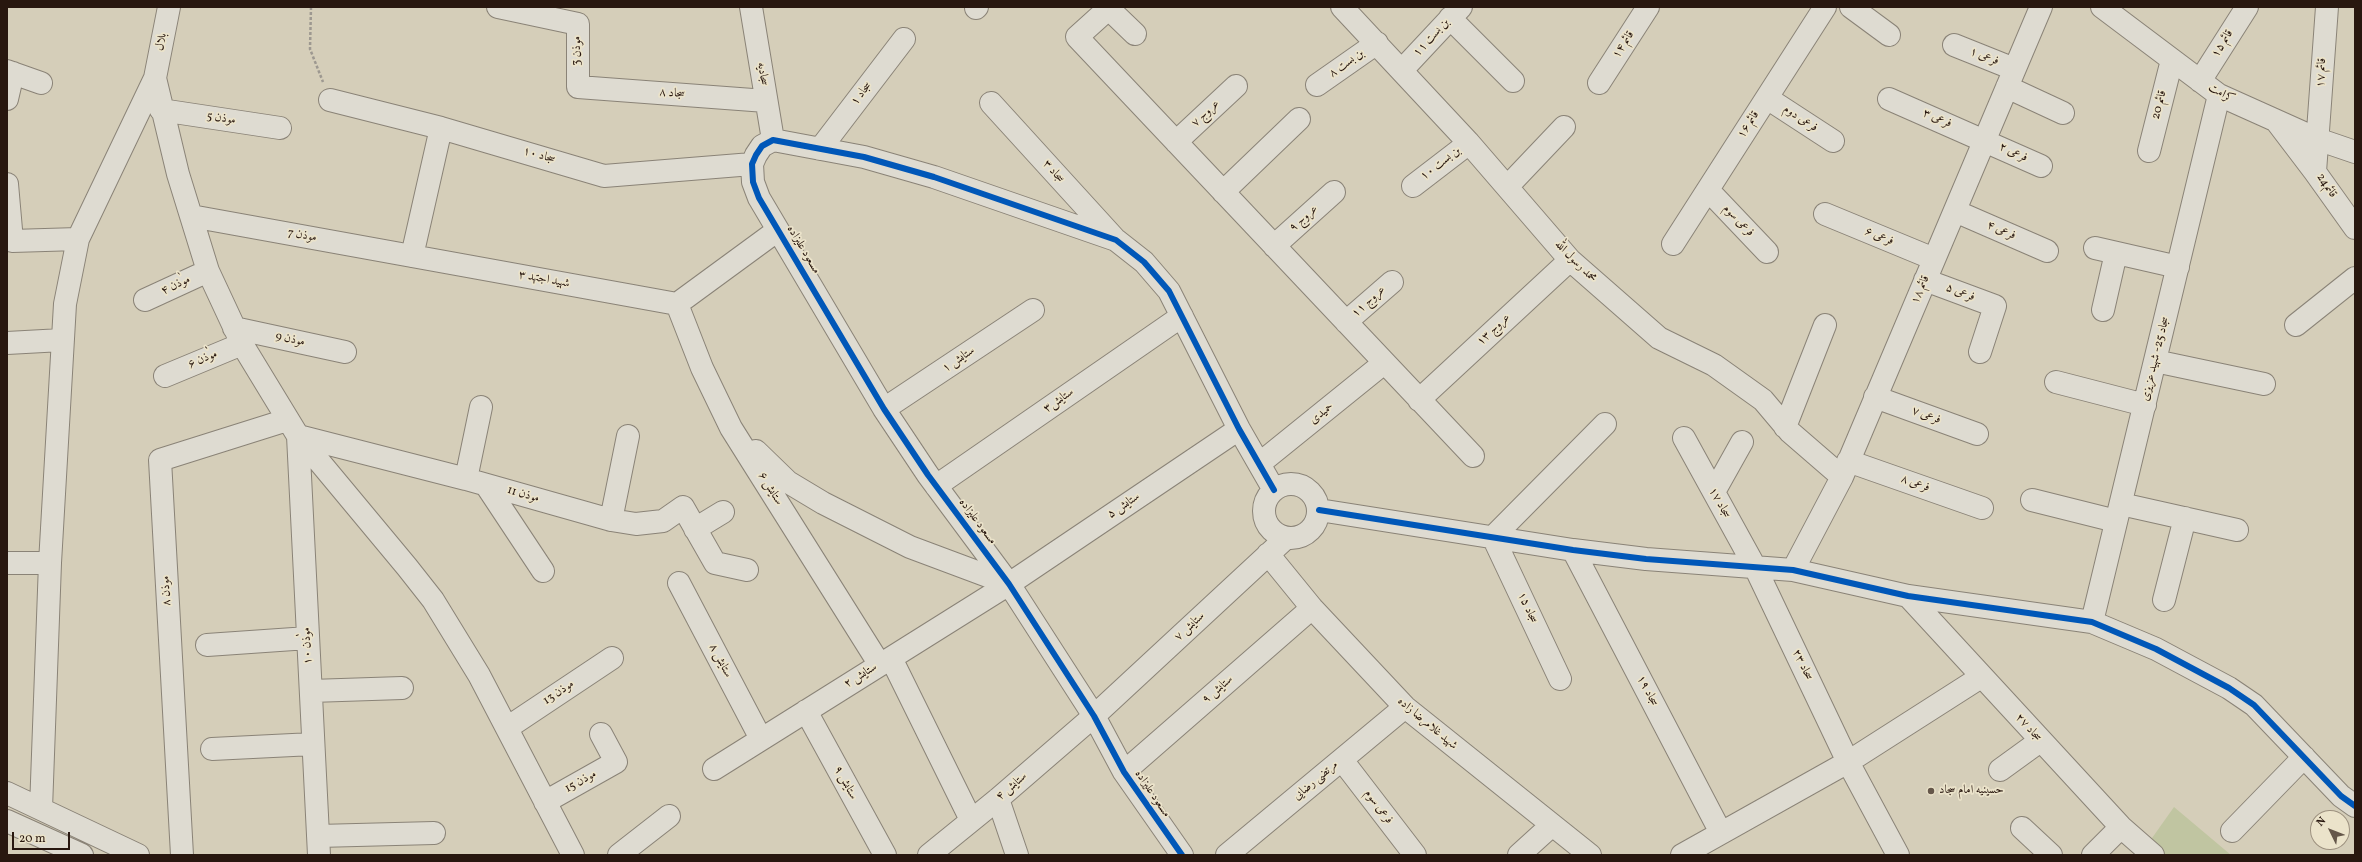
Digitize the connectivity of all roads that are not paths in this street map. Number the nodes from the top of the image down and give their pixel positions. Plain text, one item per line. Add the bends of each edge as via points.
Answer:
1 (169, 7) edge
2 (498, 7) edge
3 (751, 7) edge
4 (1342, 7) edge
5 (1648, 7) edge
6 (1825, 7) edge
7 (1850, 7) edge
8 (2041, 7) edge
9 (2102, 7) edge
10 (2247, 7) edge
11 (2327, 7) edge
12 (1108, 8) edge
13 (1456, 13) edge
14 (1135, 34) dead end
15 (1889, 35) dead end
16 (904, 40) dead end
17 (1377, 43) junction
18 (1954, 45) dead end
19 (2172, 60) junction
20 (1403, 69) junction
21 (10, 72) edge
22 (155, 78) junction
23 (2011, 78) junction
24 (1513, 80) dead end
25 (2200, 81) junction
26 (41, 83) dead end
27 (1599, 83) dead end
28 (1317, 84) dead end
29 (1236, 86) dead end
30 (578, 87) joint
31 (2219, 95) junction
32 (1767, 98) junction
33 (7, 99) edge
34 (1889, 99) dead end
35 (330, 100) road end
36 (766, 101) junction
37 (991, 103) dead end
38 (161, 110) junction
39 (2063, 113) dead end
40 (1300, 120) dead end
41 (2276, 121) junction
42 (1564, 127) dead end
43 (280, 128) dead end
44 (441, 128) junction
45 (2316, 139) junction
46 (773, 140) junction
47 (1984, 140) junction
48 (1833, 141) dead end
49 (1176, 142) junction
50 (1469, 142) junction
51 (820, 149) junction
52 (2149, 151) dead end
53 (2355, 152) edge
54 (752, 164) junction
55 (2041, 166) dead end
56 (2315, 172) junction
57 (7, 184) edge
58 (1413, 186) dead end
59 (1507, 187) junction
60 (1708, 190) junction
61 (1223, 192) junction
62 (1334, 192) dead end
63 (1954, 211) junction
64 (1825, 214) dead end
65 (191, 216) junction
66 (2355, 228) edge
67 (778, 230) junction
68 (78, 238) junction
69 (1116, 240) junction
70 (1673, 244) dead end
71 (1274, 246) junction
72 (2047, 251) dead end
73 (1768, 252) dead end
74 (412, 256) junction
75 (1934, 259) junction
76 (1570, 260) junction
77 (2178, 267) junction
78 (208, 271) junction
79 (2355, 278) edge
80 (1925, 280) junction
81 (1392, 282) dead end
82 (145, 300) dead end
83 (677, 304) junction
84 (1033, 310) dead end
85 (2103, 310) dead end
86 (1182, 316) junction
87 (1346, 322) junction
88 (2296, 325) dead end
89 (1825, 326) dead end
90 (238, 336) junction
91 (62, 340) junction
92 (7, 343) edge
93 (345, 352) dead end
94 (1980, 352) dead end
95 (2155, 361) junction
96 (1384, 363) junction
97 (165, 376) dead end
98 (2056, 382) dead end
99 (2264, 384) dead end
100 (1875, 398) junction
101 (1419, 400) junction
102 (2145, 404) junction
103 (482, 407) dead end
104 (884, 409) junction
105 (1605, 424) dead end
106 (1785, 426) junction
107 (292, 428) junction
108 (731, 428) junction
109 (1239, 429) junction
110 (1976, 434) dead end
111 (628, 436) dead end
112 (1684, 438) dead end
113 (1742, 442) dead end
114 (1473, 456) dead end
115 (1259, 464) junction
116 (1845, 469) junction
117 (476, 482) junction
118 (936, 486) junction
119 (1274, 490) junction
120 (1714, 492) junction
121 (2032, 500) dead end
122 (1982, 508) dead end
123 (1319, 510) junction
124 (723, 512) dead end
125 (2118, 512) junction
126 (2185, 518) junction
127 (611, 520) junction
128 (696, 529) junction
129 (2237, 530) dead end
130 (1493, 537) junction
131 (1286, 538) junction
132 (1574, 550) junction
133 (1268, 554) junction
134 (7, 563) edge
135 (50, 563) junction
136 (1755, 567) junction
137 (747, 570) dead end
138 (1794, 570) junction
139 (543, 571) dead end
140 (679, 583) dead end
141 (1009, 584) junction
142 (1908, 596) junction
143 (2164, 600) dead end
144 (1312, 608) junction
145 (2092, 622) junction
146 (308, 638) junction
147 (207, 645) dead end
148 (612, 658) dead end
149 (885, 662) junction
150 (1980, 677) junction
151 (1560, 680) dead end
152 (402, 688) dead end
153 (311, 690) junction
154 (1405, 707) junction
155 (806, 711) junction
156 (1094, 716) junction
157 (507, 728) junction
158 (601, 734) dead end
159 (761, 739) junction
160 (2040, 741) junction
161 (313, 744) junction
162 (212, 750) dead end
163 (2304, 757) junction
164 (1342, 760) junction
165 (1848, 762) junction
166 (714, 769) dead end
167 (2000, 770) dead end
168 (1124, 772) junction
169 (7, 793) edge
170 (998, 799) junction
171 (545, 802) junction
172 (2355, 806) edge
173 (41, 809) junction
174 (669, 816) dead end
175 (971, 820) junction
176 (7, 821) edge
177 (1552, 825) junction
178 (2121, 827) junction
179 (2022, 828) dead end
180 (2232, 831) dead end
181 (434, 832) dead end
182 (1721, 833) junction
183 (319, 846) edge
184 (82, 855) edge
185 (138, 855) edge
186 (182, 855) edge
187 (573, 855) edge
188 (619, 855) edge
189 (885, 855) edge
190 (929, 855) edge
191 (1017, 855) edge
192 (1182, 855) edge
193 (1227, 855) edge
194 (1415, 855) edge
195 (1520, 855) edge
196 (1590, 855) edge
197 (1682, 855) edge
198 (1898, 855) edge
199 (2051, 855) edge
200 (2093, 855) edge
201 (2153, 855) edge

1 - 22 street, بلال
2 - 30 street, موذن 3 via 578,24
3 - 36 street, سجادیه
4 - 17 street, محمد رسول الله
5 - 27 street, قائم ۱۴
6 - 32 street, قائم ۱۶
7 - 15 street
8 - 23 street, قائم ۱۸
9 - 19 street, کرامت
10 - 25 street, قائم ۱۵
11 - 45 street, قائم ۱۷
12 - 14 street
12 - 49 street via 1077,37
13 - 20 street, بن بست ۱۱
13 - 24 street
16 - 51 street, سجاد ۱
17 - 20 street, محمد رسول الله
17 - 28 street, بن بست ۸
18 - 23 street, فرعی ۱
19 - 25 street, کرامت
19 - 52 street, قائم 20
20 - 50 street, محمد رسول الله
21 - 26 street
21 - 33 street
22 - 38 street
22 - 68 street
23 - 39 street, فرعی ۱
23 - 47 street, قائم ۱۸
25 - 31 street, کرامت
29 - 49 street, عروج ۷
30 - 36 street, سجاد ۸
31 - 41 street, کرامت
31 - 77 street, سجاد 25- شهید عزیزی
32 - 48 street, فرعی دوم
32 - 60 street, قائم ۱۶
34 - 47 street, فرعی ۳
35 - 44 street, سجاد ۱۰
36 - 46 street, سجادیه
37 - 69 street, سجاد ۳
38 - 43 street, موذن 5
38 - 65 street
40 - 61 street
41 - 45 street, کرامت
41 - 56 street
42 - 59 street
44 - 54 street, سجاد ۱۰ via 604,176
44 - 74 street
45 - 53 street, کرامت
45 - 56 street, قائم24
46 - 51 street
46 - 54 street via 762,146
47 - 55 street, فرعی ۲
47 - 63 street, قائم ۱۸
49 - 61 street
50 - 58 street, بن بست ۱۰
50 - 59 street, محمد رسول الله
51 - 69 street via 864,157 934,177
54 - 67 street, مسعود علیزاده via 753,182 759,198
56 - 66 street, قائم24
57 - 68 street via 12,241
59 - 76 street, محمد رسول الله
60 - 70 street, قائم ۱۶
60 - 73 street, فرعی سوم
61 - 71 street
62 - 71 street, عروج ۹
63 - 72 street, فرعی ۴
63 - 75 street, قائم ۱۸
64 - 75 street, فرعی ۶
65 - 74 street, موذن 7
65 - 78 street
67 - 83 street
67 - 104 street, مسعود علیزاده
68 - 91 street via 65,304
69 - 86 street via 1144,262 1159,278
71 - 87 street
74 - 83 street, شهید اجتهد ۳
75 - 80 street, قائم ۱۸
76 - 101 street, عروج ۱۳
76 - 106 street, محمد رسول الله via 1659,338 1714,365 1763,400
77 - 85 street via 2106,250
77 - 95 street, سجاد 25- شهید عزیزی
78 - 82 street, موٰذن ۴
78 - 90 street
79 - 88 street
80 - 94 street, فرعی ۵ via 1995,306
80 - 100 street, قائم ۱۸
81 - 87 street, عروج ۱۱
83 - 108 street, ستایش ۶ via 702,368
84 - 104 street, ستایش ۱
86 - 109 street
86 - 118 street, ستایش۳
87 - 96 street
89 - 106 street
90 - 93 street, موذن 9
90 - 97 street, موٰذن ۶
90 - 107 street
91 - 92 street
91 - 135 street
95 - 99 street
95 - 102 street, سجاد 25- شهید عزیزی
96 - 101 street
96 - 115 street, حمیدی
98 - 102 street
100 - 110 street, فرعی ۷
100 - 116 street, قائم ۱۸
101 - 114 street
102 - 125 street, سجاد 25- شهید عزیزی
103 - 117 street
104 - 118 street, مسعود علیزاده
105 - 130 street
106 - 116 street, محمد رسول الله
107 - 117 street, موذن 11
107 - 146 street, موٰذن ۱۰
107 - 157 street via 432,600
107 - 186 street, موذن ۸ via 160,460
108 - 141 street via 788,482 823,503 910,547
108 - 149 street, ستایش ۶
109 - 115 street
109 - 141 street, ستایش ۵
111 - 127 street
112 - 120 street, سجاد ۱۷
113 - 120 street
115 - 119 street
116 - 122 street, فرعی ۸
116 - 138 street, قائم ۱۸
117 - 127 street, موذن 11
117 - 139 street
118 - 141 street, مسعود علیزاده
119 - 123 street via 1284,484 1296,484 1308,489 1316,498
119 - 131 street via 1266,500 1264,512 1267,524 1275,533
120 - 136 street, سجاد ۱۷
121 - 125 street
123 - 130 street
123 - 131 street via 1317,522 1309,532 1298,538
124 - 128 street
125 - 126 street
125 - 145 street, سجاد 25- شهید عزیزی
126 - 129 street
126 - 143 street
127 - 128 street, موذن 11 via 636,524 663,521 683,507
128 - 137 street, موذن 11 via 715,563
130 - 132 street
130 - 151 street, سجاد ۱۵
131 - 133 street, ستایش ۷
132 - 136 street via 1646,559
132 - 182 street, سجاد ۱۹
133 - 144 street, شهید غلامرضا زاده
133 - 156 street, ستایش ۷
134 - 135 street
135 - 173 street
136 - 138 street
136 - 165 street, سحاد ۲۳
138 - 142 street
140 - 159 street, ستایش ۸
141 - 149 street, ستایش ۲
141 - 156 street, مسعود علیزاده
142 - 145 street
142 - 150 street, سجاد ۲۷
144 - 154 street, شهید غلامرضا زاده
144 - 168 street, ستایش ۹
145 - 163 street via 2156,648 2229,688 2254,705
146 - 147 street
146 - 153 street, موٰذن ۱۰
148 - 157 street, موذن 13
149 - 155 street, ستایش ۲
149 - 175 street
150 - 160 street, سجاد ۲۷
150 - 165 street
152 - 153 street
153 - 161 street, موٰذن ۱۰
154 - 164 street, مرتضی رضایی
154 - 177 street, شهید غلامرضا زاده
155 - 159 street, ستایش ۲
155 - 189 street, ستایش ۹
156 - 168 street, مسعود علیزاده
156 - 170 street, ستایش ۴
157 - 171 street
158 - 171 street, موذن 15 via 616,762
159 - 166 street, ستایش ۲
160 - 167 street
160 - 178 street, سجاد ۲۷
161 - 162 street
161 - 183 street, موٰذن ۱۰
163 - 172 street via 2341,796
163 - 180 street
164 - 193 street, مرتضی رضایی
164 - 194 street, فرعی سوم
165 - 182 street
165 - 198 street, سحاد ۲۳
168 - 192 street, مسعود علیزاده
169 - 173 street
170 - 175 street, ستایش ۴
170 - 191 street
171 - 187 street
173 - 185 street
174 - 188 street
175 - 190 street, ستایش ۴
176 - 184 street
177 - 195 street
177 - 196 street, شهید غلامرضا زاده
178 - 200 street
178 - 201 street, سجاد ۲۷
179 - 199 street
181 - 183 street
182 - 197 street

